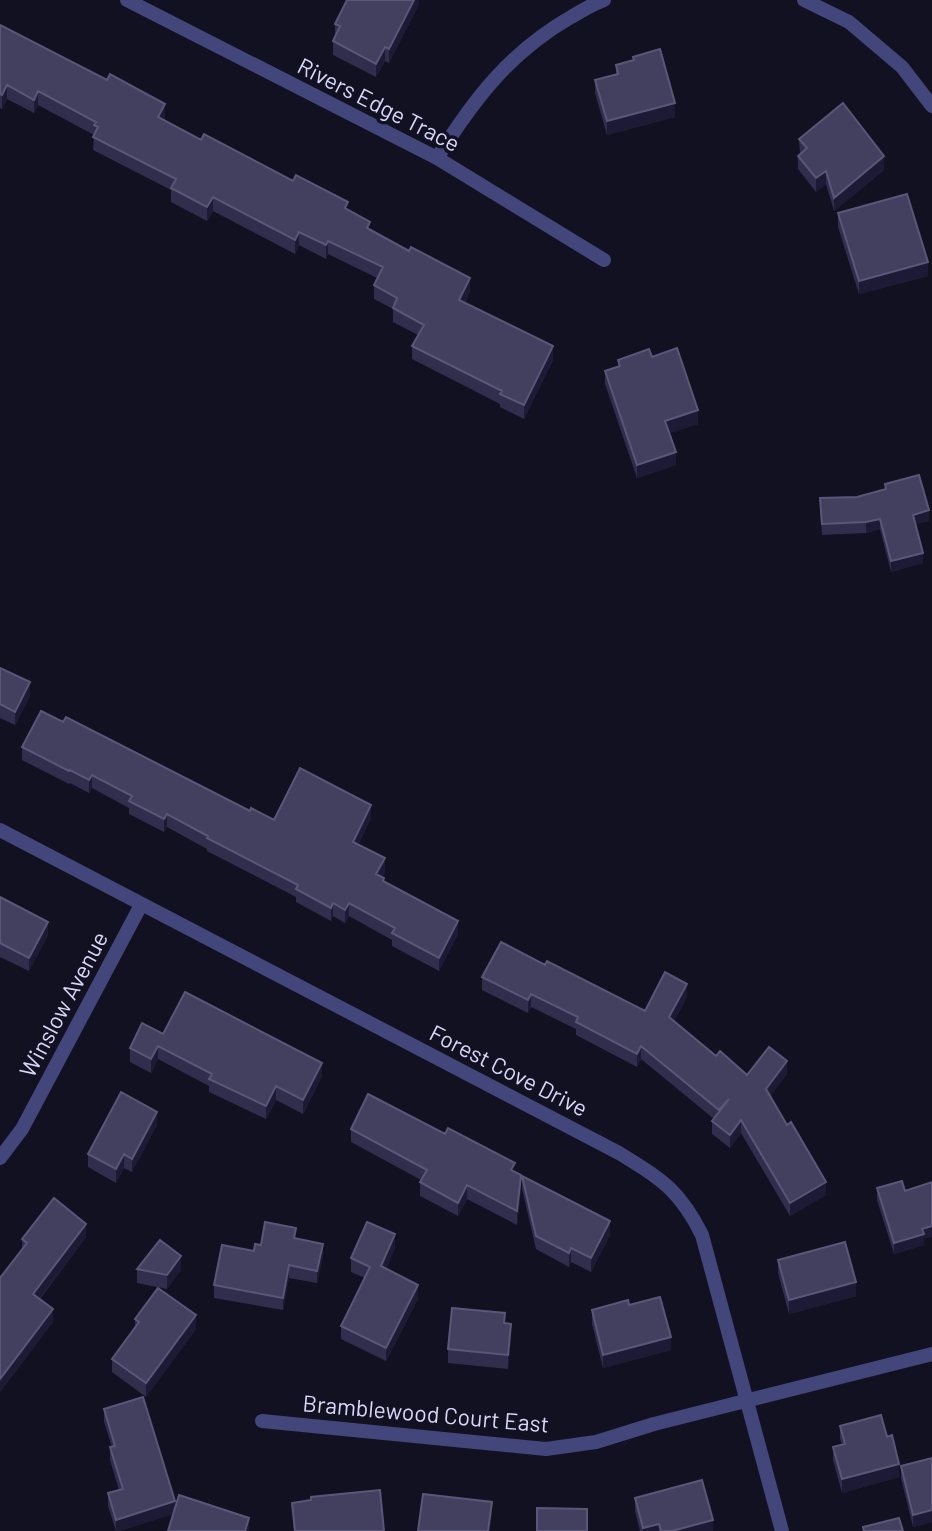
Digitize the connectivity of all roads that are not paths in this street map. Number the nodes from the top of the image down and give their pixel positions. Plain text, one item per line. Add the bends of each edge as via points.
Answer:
1 (127, 0) edge
2 (604, 0) edge
3 (804, 0) edge
4 (932, 106) edge
5 (437, 158) junction
6 (604, 260) dead end
7 (0, 830) edge
8 (141, 905) junction
9 (0, 1158) edge
10 (932, 1354) edge
11 (748, 1401) junction
12 (262, 1421) dead end
13 (782, 1531) edge

1 - 5 street, Rivers Edge Trace
2 - 5 street via 558,24 502,69
3 - 4 street via 849,22 902,67
5 - 6 street, Rivers Edge Trace
7 - 8 street, Forest Cove Drive
8 - 9 street, Winslow Avenue via 22,1129
8 - 11 street, Forest Cove Drive via 619,1153 664,1181 690,1210 702,1235
10 - 11 street, Bramblewood Court East
11 - 12 street, Bramblewood Court East via 596,1442 546,1449
11 - 13 street, Forest Cove Drive

